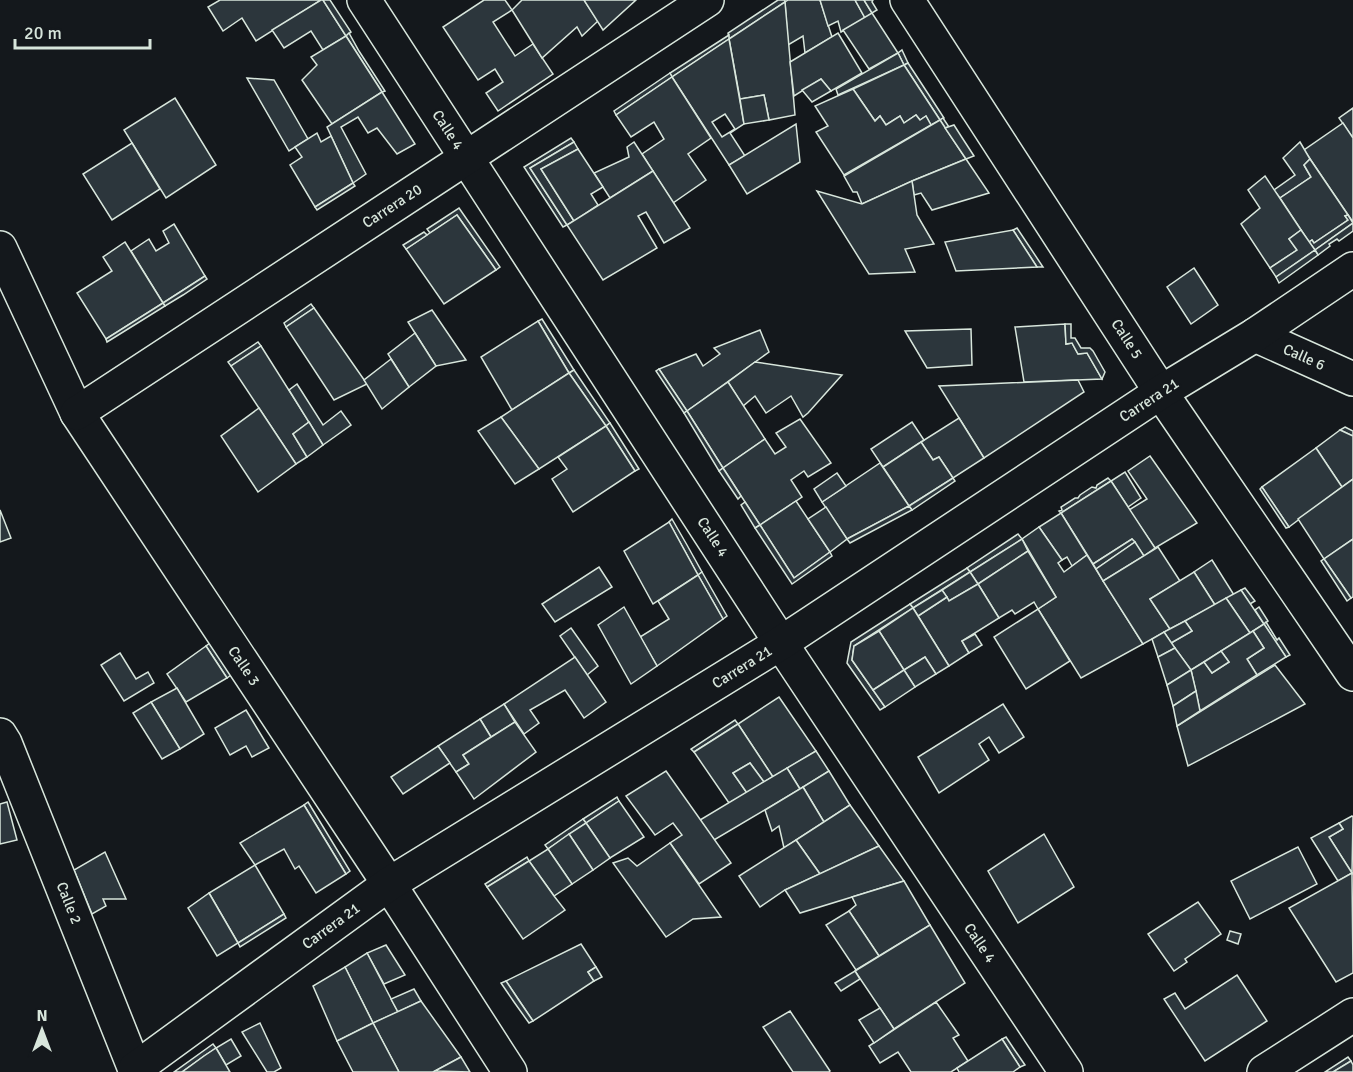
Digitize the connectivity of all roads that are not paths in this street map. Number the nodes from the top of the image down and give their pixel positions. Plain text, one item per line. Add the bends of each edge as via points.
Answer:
1 (364, 0) edge
2 (707, 0) edge
3 (907, 0) edge
4 (466, 157) junction
5 (0, 248) edge
6 (1353, 269) edge
7 (1255, 335) junction
8 (1353, 379) edge
9 (1161, 392) junction
10 (77, 412) junction
11 (781, 642) junction
12 (1353, 674) edge
13 (0, 735) edge
14 (389, 884) junction
15 (1353, 1015) edge
16 (136, 1070) edge
17 (510, 1072) edge
18 (1066, 1072) edge
19 (1264, 1072) edge

1 - 4 street, Calle 4
2 - 4 street, Carrera 20
3 - 9 street, Calle 5
4 - 10 street, Carrera 20
4 - 11 street, Calle 4
5 - 10 street, Calle 3
6 - 7 street, Carrera 21
7 - 8 street, Calle 6
7 - 9 street, Carrera 21
9 - 11 street, Carrera 21
9 - 12 street, Calle 5
10 - 14 street, Calle 3
11 - 14 street, Carrera 21
11 - 18 street, Calle 4
13 - 16 street, Calle 2
14 - 16 street, Carrera 21
14 - 17 street, Calle 3
15 - 19 street

